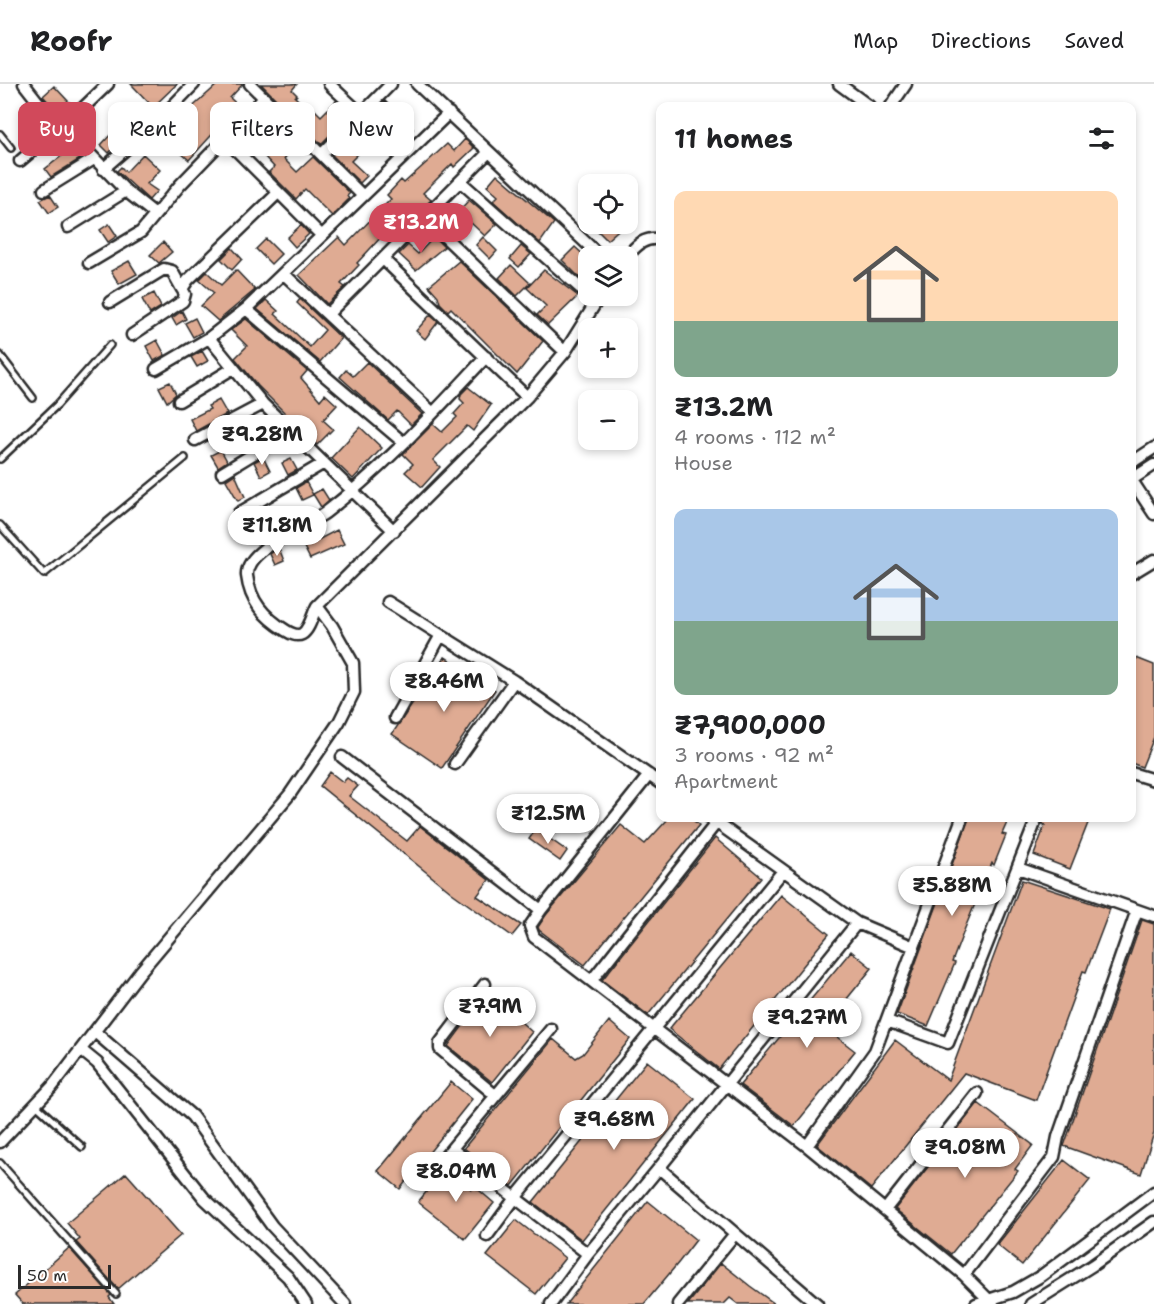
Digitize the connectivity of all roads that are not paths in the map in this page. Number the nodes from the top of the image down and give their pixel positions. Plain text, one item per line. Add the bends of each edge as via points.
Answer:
1 (24, 84) edge
2 (108, 84) edge
3 (194, 84) edge
4 (250, 84) edge
5 (329, 84) edge
6 (391, 84) edge
7 (417, 84) edge
8 (839, 84) edge
9 (906, 84) edge
10 (264, 98) junction
11 (38, 102) edge
12 (89, 102) edge
13 (260, 102) edge
14 (348, 102) edge
15 (372, 102) edge
16 (864, 102) edge
17 (894, 102) edge
18 (449, 113) junction
19 (0, 134) edge
20 (11, 148) dead end
21 (327, 149) edge
22 (489, 152) junction
23 (322, 154) junction
24 (26, 156) edge
25 (91, 156) edge
26 (211, 156) edge
27 (241, 156) edge
28 (94, 159) junction
29 (20, 161) dead end
30 (103, 169) junction
31 (460, 182) junction
32 (44, 190) dead end
33 (126, 191) junction
34 (277, 194) junction
35 (363, 196) junction
36 (155, 214) junction
37 (426, 219) junction
38 (68, 227) dead end
39 (321, 235) junction
40 (656, 239) edge
41 (589, 246) edge
42 (635, 246) edge
43 (384, 260) junction
44 (88, 263) dead end
45 (284, 274) junction
46 (578, 284) edge
47 (182, 289) junction
48 (110, 302) dead end
49 (588, 306) edge
50 (246, 309) junction
51 (328, 315) junction
52 (132, 336) dead end
53 (209, 338) junction
54 (110, 345) dead end
55 (565, 352) junction
56 (0, 355) edge
57 (486, 357) junction
58 (156, 369) dead end
59 (232, 369) junction
60 (527, 397) junction
61 (33, 398) dead end
62 (179, 401) dead end
63 (263, 404) junction
64 (433, 413) junction
65 (291, 431) junction
66 (195, 440) dead end
67 (404, 443) junction
68 (1154, 448) edge
69 (185, 458) dead end
70 (0, 459) edge
71 (1136, 460) edge
72 (324, 463) junction
73 (1154, 465) edge
74 (222, 473) dead end
75 (1136, 477) edge
76 (1136, 487) edge
77 (353, 491) junction
78 (239, 513) dead end
79 (1154, 514) edge
80 (0, 525) edge
81 (394, 531) junction
82 (1154, 560) edge
83 (1136, 571) edge
84 (388, 602) dead end
85 (316, 606) junction
86 (441, 635) junction
87 (514, 681) junction
88 (395, 718) dead end
89 (342, 757) dead end
90 (456, 764) dead end
91 (649, 775) junction
92 (1136, 775) edge
93 (656, 780) edge
94 (1154, 780) edge
95 (712, 822) edge
96 (717, 822) edge
97 (961, 822) edge
98 (1035, 822) edge
99 (1018, 868) junction
100 (783, 871) junction
101 (540, 910) junction
102 (1137, 910) junction
103 (1154, 916) edge
104 (856, 923) junction
105 (914, 947) junction
106 (592, 980) junction
107 (485, 984) dead end
108 (887, 1021) junction
109 (551, 1029) dead end
110 (654, 1029) junction
111 (96, 1033) junction
112 (81, 1050) junction
113 (725, 1085) junction
114 (977, 1093) dead end
115 (495, 1095) junction
116 (36, 1105) junction
117 (0, 1142) edge
118 (807, 1146) junction
119 (82, 1147) dead end
120 (452, 1149) junction
121 (0, 1163) edge
122 (658, 1168) junction
123 (424, 1182) dead end
124 (1154, 1192) edge
125 (515, 1197) junction
126 (885, 1210) junction
127 (1154, 1222) edge
128 (734, 1235) junction
129 (488, 1236) dead end
130 (588, 1254) junction
131 (964, 1275) junction
132 (116, 1293) dead end
133 (802, 1300) edge
134 (990, 1302) edge
135 (306, 1304) edge
136 (345, 1304) edge
137 (552, 1304) edge
138 (678, 1304) edge
139 (817, 1304) edge
140 (976, 1304) edge
141 (1031, 1304) edge

1 - 11 street
2 - 12 street
3 - 30 street
4 - 10 street
5 - 14 street
6 - 15 street
7 - 18 street
8 - 16 street
9 - 17 street
10 - 13 street
10 - 23 street
18 - 22 street
18 - 35 street
19 - 20 lane
21 - 23 street
22 - 31 street
22 - 41 street
23 - 35 street
24 - 29 street
25 - 28 street
26 - 36 street
27 - 34 street
28 - 30 street
28 - 32 street
30 - 33 street
31 - 37 street
31 - 46 street
33 - 36 street
33 - 38 street
34 - 39 street
34 - 47 street
35 - 39 street
36 - 44 street via 141,231
37 - 43 street
37 - 55 street
39 - 45 street
40 - 42 street
43 - 51 street
43 - 57 street
45 - 50 street
45 - 51 street
47 - 48 street via 172,271 164,269
47 - 52 street via 183,301
49 - 55 street
50 - 53 street
50 - 67 street
51 - 64 street
53 - 58 street
53 - 59 street
54 - 70 lane via 57,405
55 - 60 street
56 - 61 lane
57 - 60 street
57 - 64 street
59 - 62 street
59 - 63 street
60 - 81 street
63 - 65 street
63 - 66 street
64 - 67 street
65 - 72 street
65 - 74 street
67 - 77 street
68 - 71 street
69 - 80 lane via 44,574
72 - 77 street
72 - 78 street
73 - 75 street
76 - 79 street
77 - 81 street
77 - 85 street via 320,517 262,550 246,569 258,606 269,620 288,632 302,634
81 - 85 street
82 - 83 street
84 - 86 street
85 - 111 street via 353,663 354,692 344,712 290,794 140,972
86 - 87 street
86 - 88 street
87 - 90 street
87 - 91 street
89 - 101 street
91 - 93 street
91 - 101 street
92 - 94 street
95 - 106 street
96 - 100 street
97 - 105 street
98 - 99 street
99 - 102 street
99 - 108 street via 948,1043
100 - 104 street
100 - 110 street
101 - 106 street via 530,926 534,937
102 - 103 street
102 - 131 street via 1054,1157
104 - 105 street
104 - 113 street
105 - 108 street
106 - 110 street
107 - 115 street via 440,1043 440,1049
108 - 118 street via 875,1051
109 - 115 street
110 - 113 street
110 - 125 street
111 - 112 street
111 - 136 street via 192,1116 272,1226
112 - 116 street
112 - 135 street via 98,1064 204,1198 288,1277
113 - 118 street
113 - 122 street
114 - 126 street
115 - 120 street
116 - 117 street
116 - 119 lane
118 - 126 street
120 - 123 street
120 - 125 street
121 - 132 lane
122 - 128 street
122 - 130 street
124 - 134 street via 1041,1276
125 - 129 street
125 - 130 street
126 - 131 street
127 - 141 street
128 - 133 street
128 - 138 street
130 - 137 street
131 - 134 street
133 - 139 street
134 - 140 street

